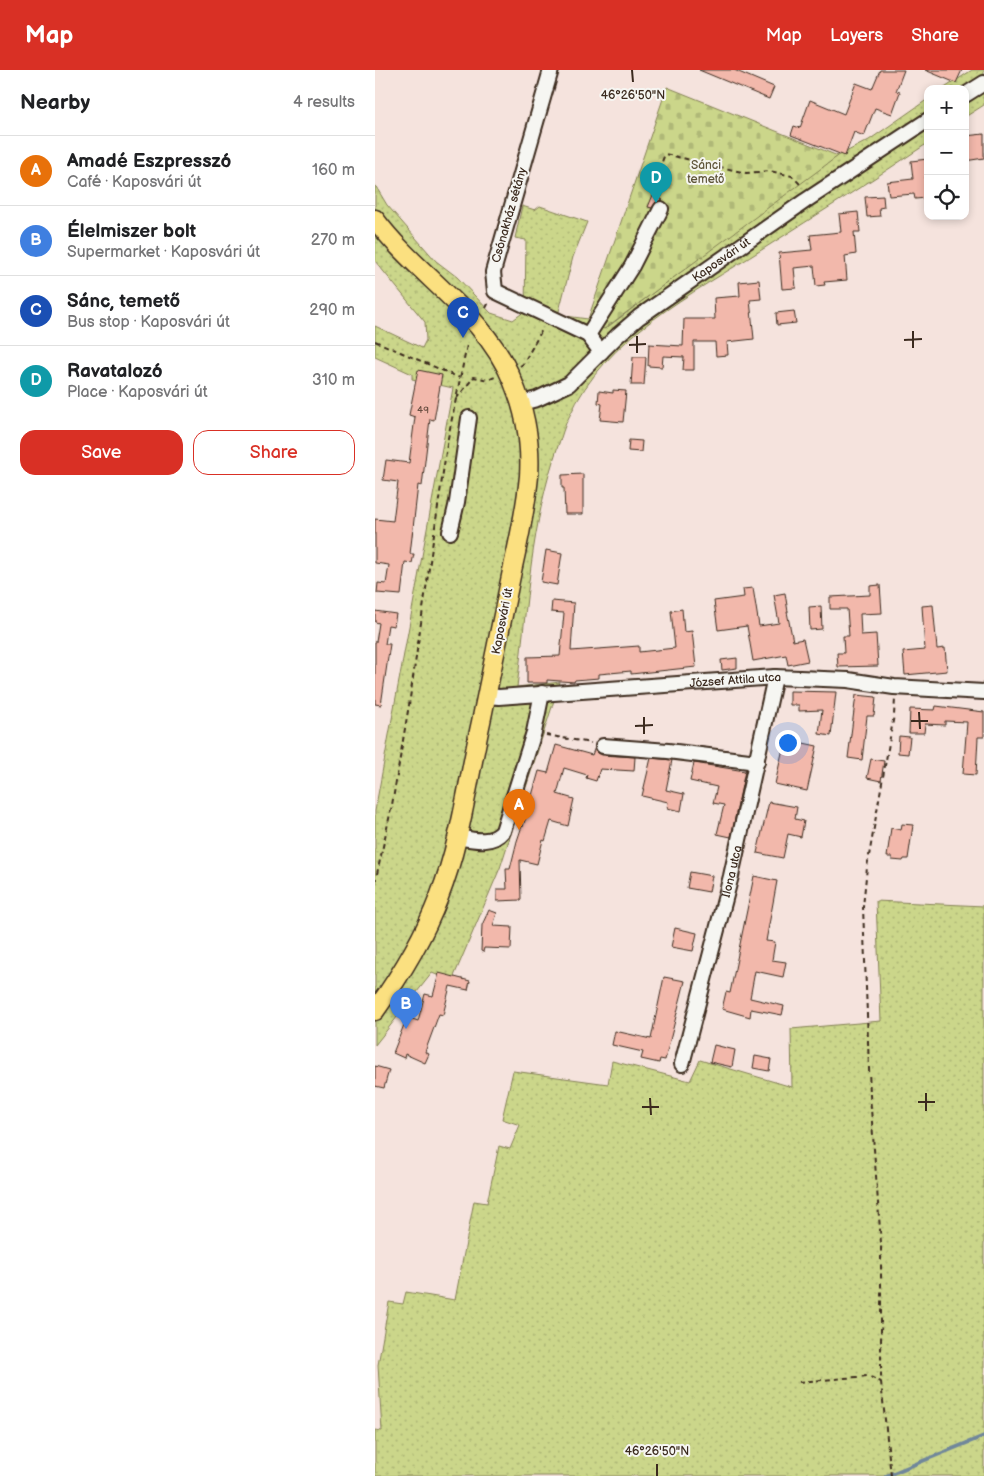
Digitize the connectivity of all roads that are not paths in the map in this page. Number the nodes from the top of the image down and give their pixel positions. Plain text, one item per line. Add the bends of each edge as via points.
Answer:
1 (551, 70) edge
2 (984, 83) edge
3 (969, 92) edge
4 (924, 123) edge
5 (661, 209) road end
6 (375, 219) edge
7 (589, 335) junction
8 (601, 352) junction
9 (521, 403) junction
10 (469, 418) dead end
11 (450, 532) dead end
12 (775, 677) junction
13 (984, 692) edge
14 (542, 693) junction
15 (487, 696) junction
16 (603, 746) road end
17 (757, 762) junction
18 (457, 837) junction
19 (375, 1011) edge
20 (682, 1064) dead end

1 - 7 street, Csónakház sétány via 493,272 495,291
2 - 3 street
4 - 8 street, Kaposvári út via 639,317
5 - 7 street via 632,266
6 - 9 main road, Kaposvári út via 488,337 509,372
7 - 8 street
8 - 9 street, Kaposvári út via 563,388
9 - 15 main road, Kaposvári út via 528,441 529,475
10 - 11 street
12 - 13 street, József Attila utca
12 - 14 street, József Attila utca
12 - 17 street, Ilona utca
14 - 15 street, József Attila utca
14 - 18 street via 534,732 503,831 495,839
15 - 18 main road, Kaposvári út
16 - 17 street
17 - 20 street, Ilona utca
18 - 19 main road, Kaposvári út via 424,934

